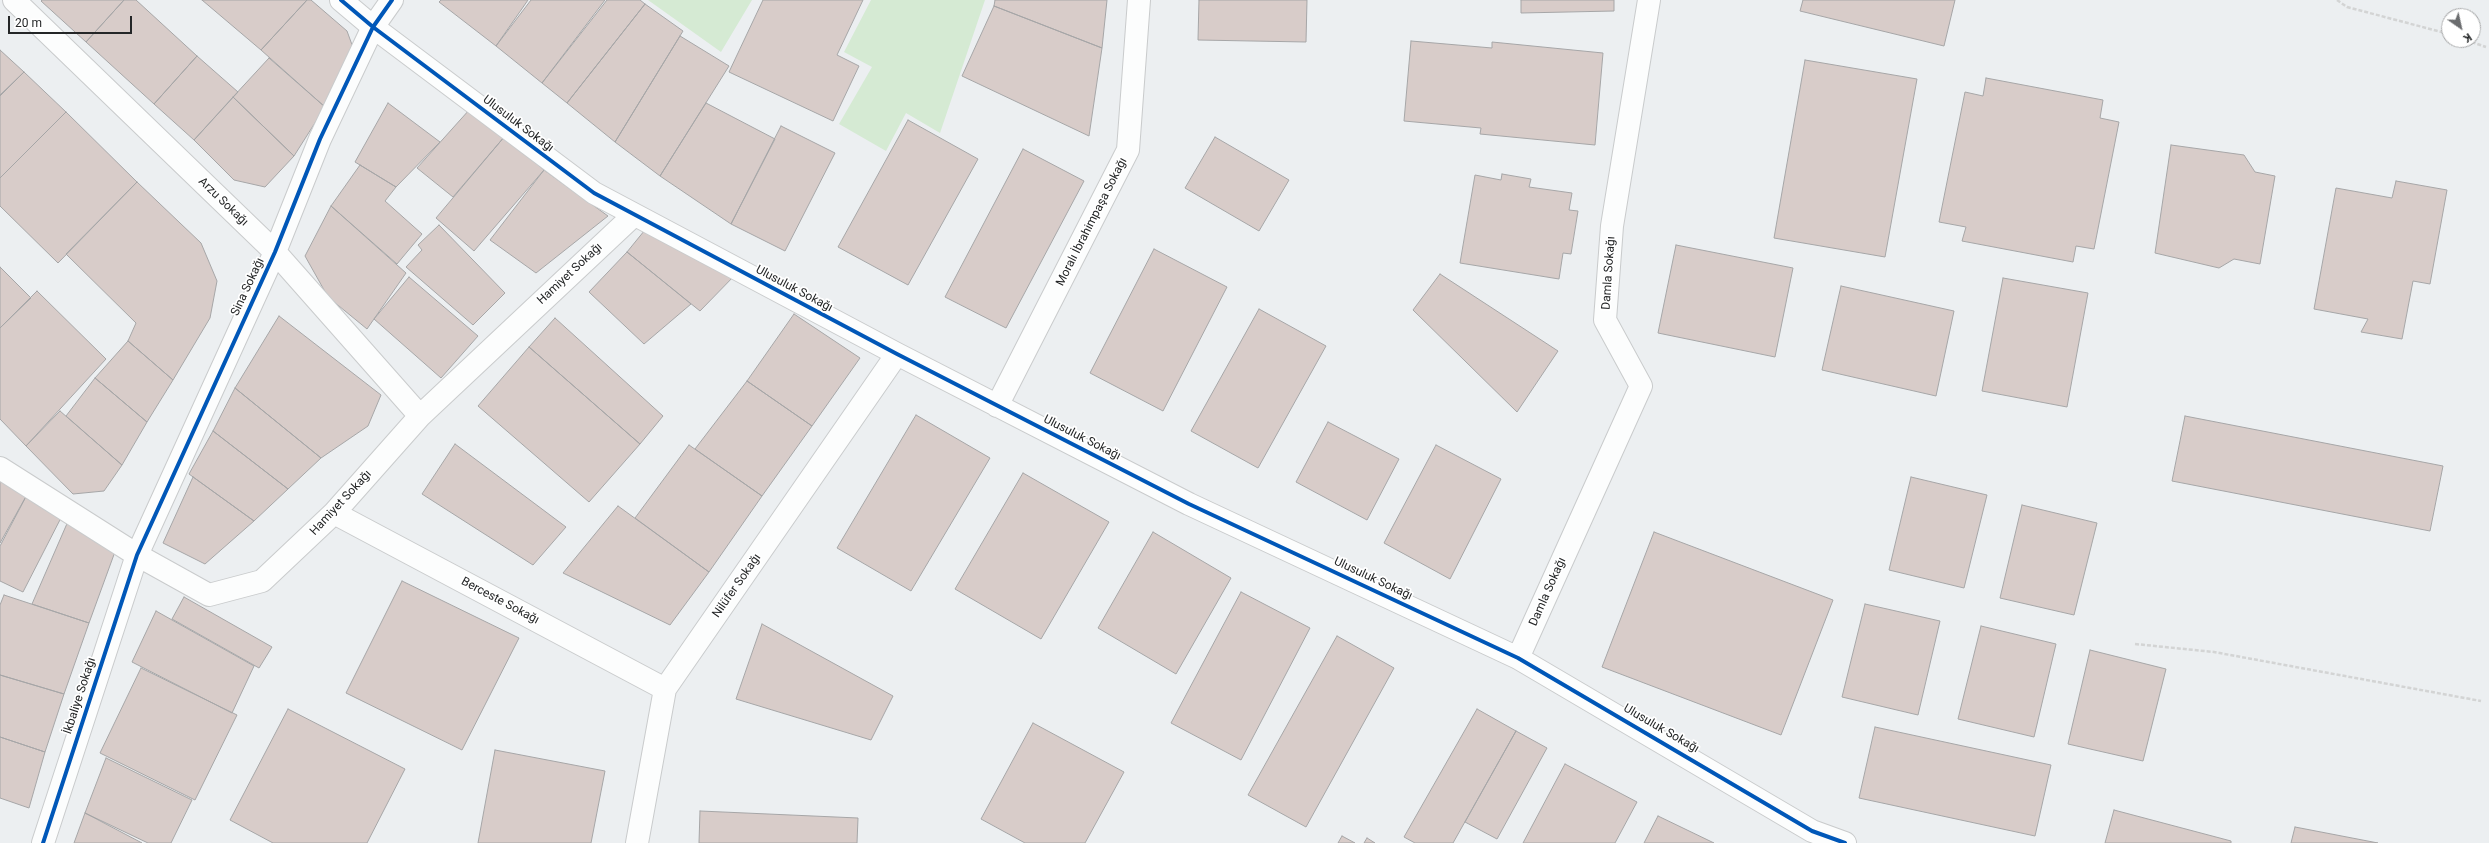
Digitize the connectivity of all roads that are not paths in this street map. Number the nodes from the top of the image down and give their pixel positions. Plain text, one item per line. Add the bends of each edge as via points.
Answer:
1 (14, 0) edge
2 (340, 0) edge
3 (392, 0) edge
4 (1139, 0) edge
5 (1649, 0) edge
6 (373, 27) junction
7 (634, 215) junction
8 (275, 252) junction
9 (897, 354) junction
10 (997, 406) junction
11 (420, 416) junction
12 (0, 468) edge
13 (334, 513) junction
14 (137, 555) junction
15 (1518, 658) junction
16 (665, 690) junction
17 (1808, 837) edge
18 (43, 843) edge
19 (637, 843) edge
20 (1845, 843) edge

1 - 8 street, Arzu Sokağı
2 - 6 street, Ulusuluk Sokağı
3 - 6 street, Sina Sokağı
4 - 10 street, Moralı İbrahimpaşa Sokağı via 1128,150
5 - 15 street, Damla Sokağı via 1612,226 1605,320 1641,386
6 - 7 street, Ulusuluk Sokağı via 594,193
6 - 8 street, Sina Sokağı via 320,139
7 - 9 street, Ulusuluk Sokağı
7 - 11 street, Hamiyet Sokağı
8 - 11 street, Arzu Sokağı
8 - 14 street, Sina Sokağı
9 - 10 street, Ulusuluk Sokağı
9 - 16 street, Nilüfer Sokağı
10 - 15 street, Ulusuluk Sokağı via 1189,504
11 - 13 street, Hamiyet Sokağı
12 - 14 street, Hamiyet Sokağı
13 - 14 street, Hamiyet Sokağı via 262,581 210,595
13 - 16 street, Berceste Sokağı
14 - 18 street, İkbaliye Sokağı
15 - 17 street, Ulusuluk Sokağı
16 - 19 street, Nilüfer Sokağı
17 - 20 street, Ulusuluk Sokağı

